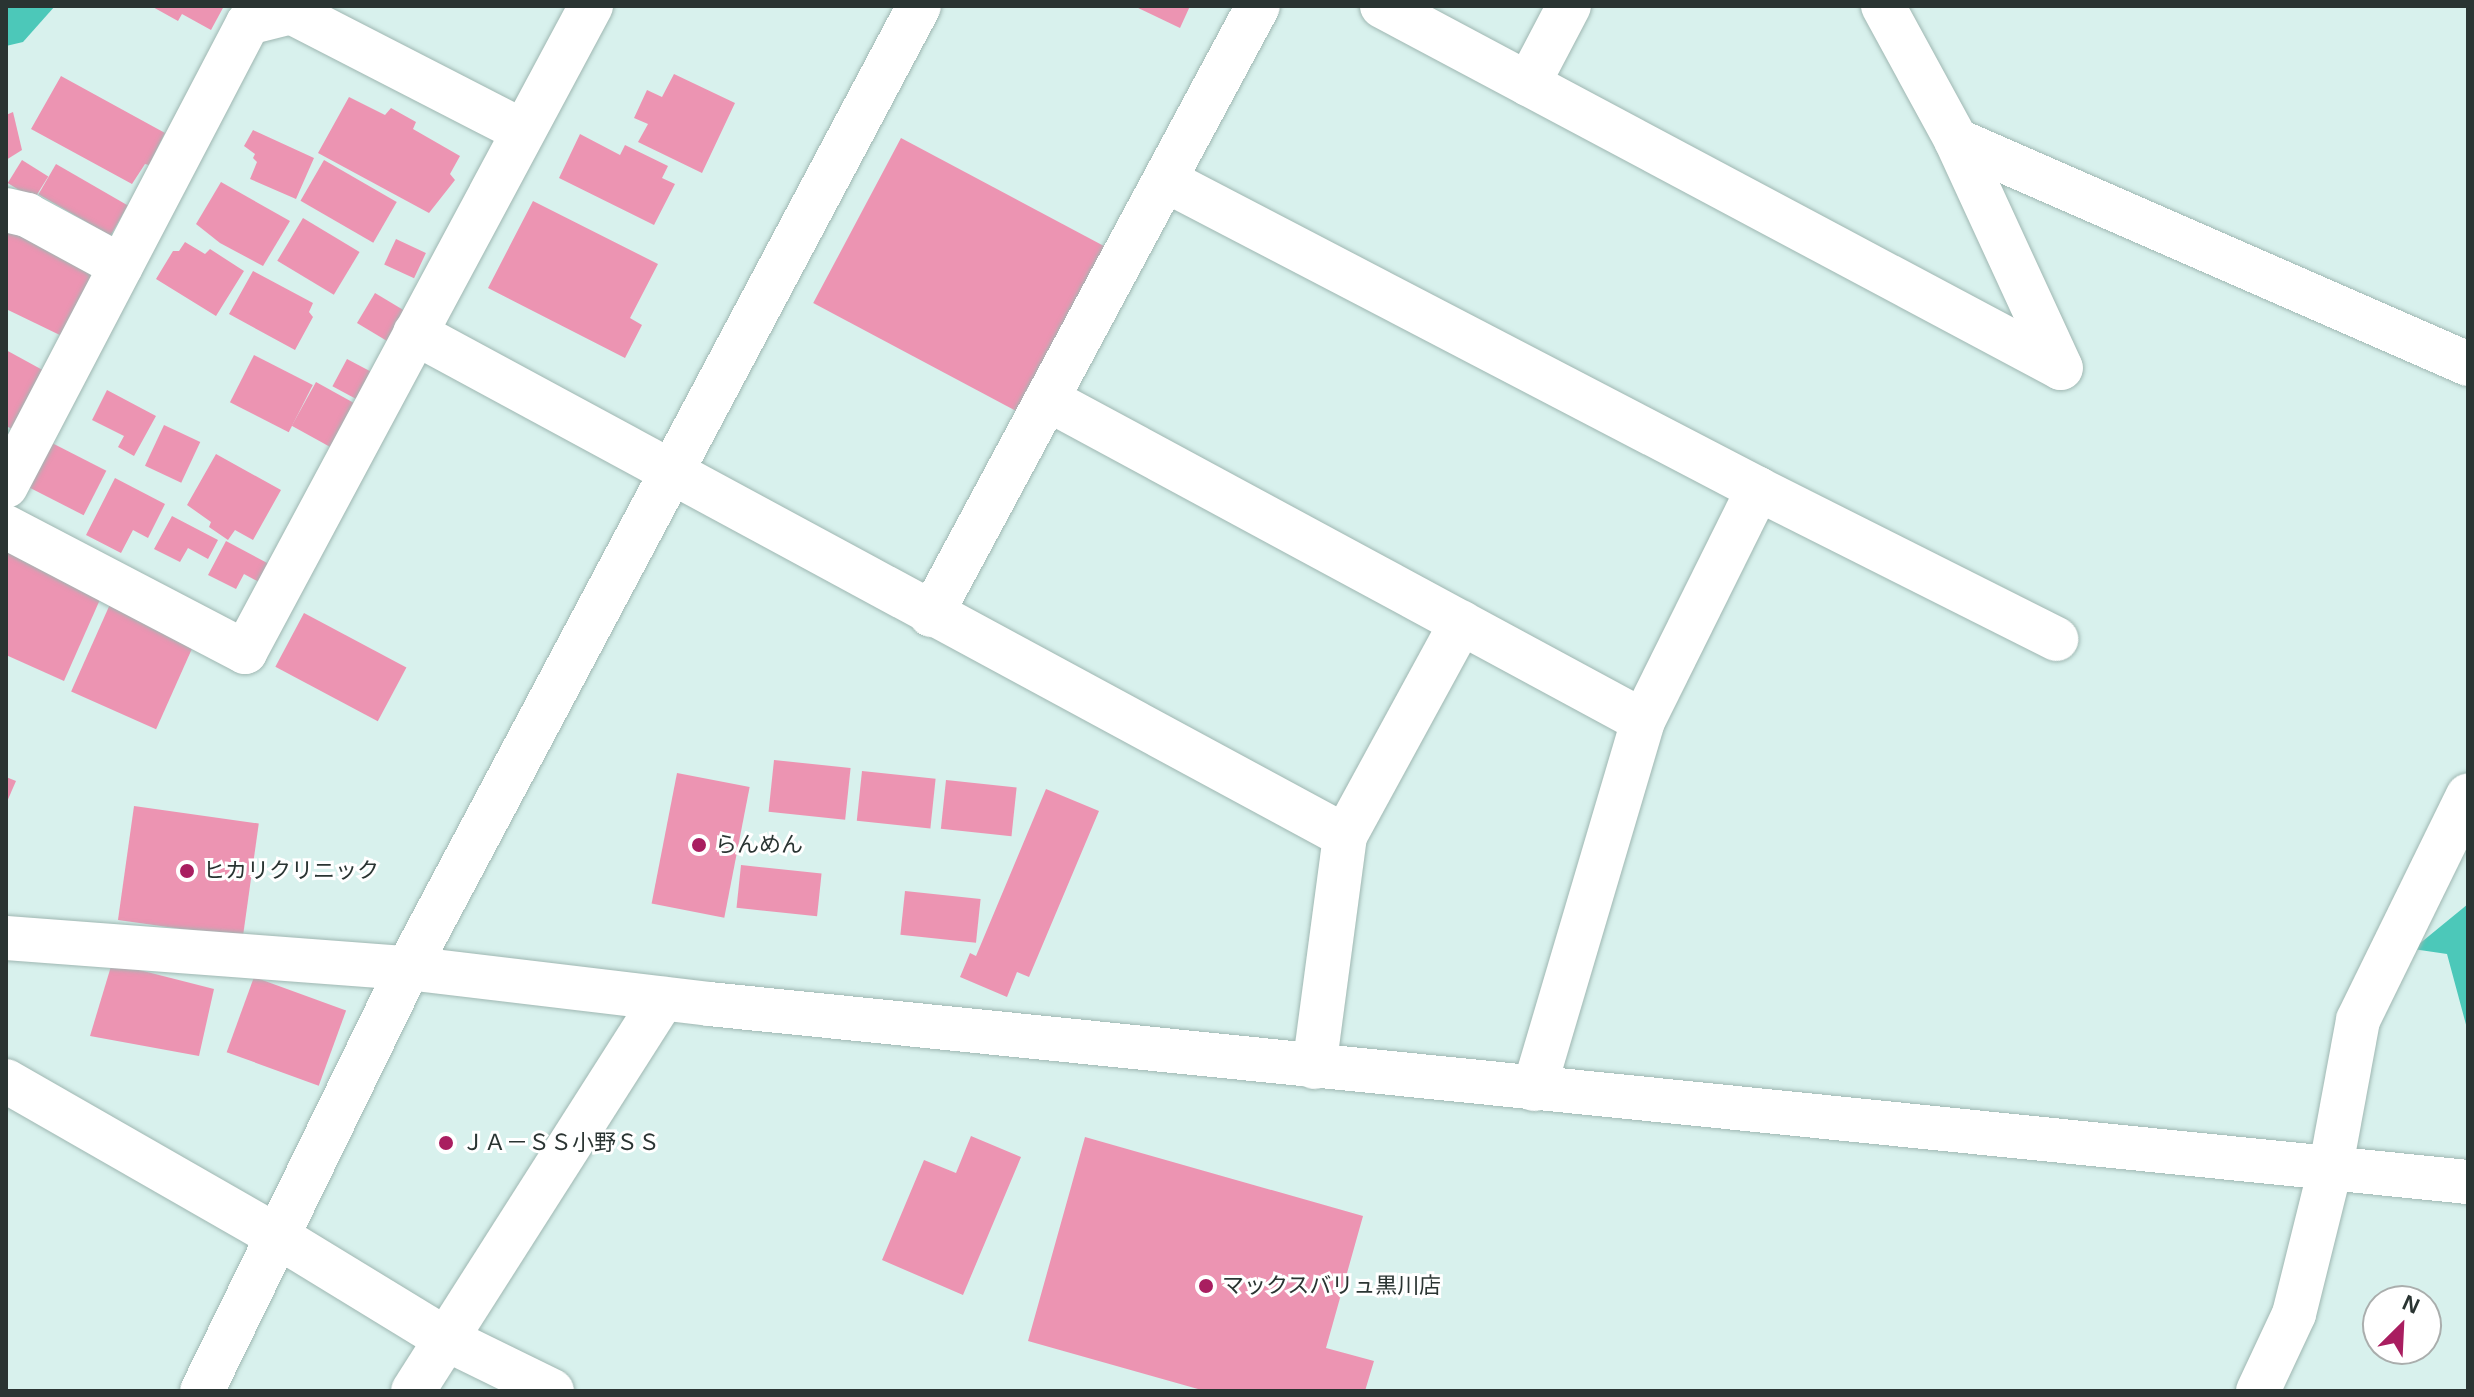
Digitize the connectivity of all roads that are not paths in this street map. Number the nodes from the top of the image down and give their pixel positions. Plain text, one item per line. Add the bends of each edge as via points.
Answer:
1 (591, 6) edge
2 (919, 6) edge
3 (1258, 6) edge
4 (1382, 6) edge
5 (1569, 6) edge
6 (1883, 6) edge
7 (1528, 84) junction
8 (523, 131) junction
9 (1956, 140) junction
10 (1165, 180) junction
11 (6, 210) edge
12 (121, 266) junction
13 (415, 333) junction
14 (2468, 364) edge
15 (1047, 399) junction
16 (672, 471) junction
17 (6, 486) edge
18 (1758, 489) junction
19 (6, 527) edge
20 (931, 615) junction
21 (1461, 623) junction
22 (2056, 639) dead end
23 (1643, 721) junction
24 (2468, 795) edge
25 (1345, 836) junction
26 (6, 938) edge
27 (408, 968) junction
28 (663, 999) junction
29 (1314, 1067) junction
30 (6, 1081) edge
31 (1534, 1089) junction
32 (2331, 1166) junction
33 (2468, 1182) edge
34 (277, 1236) junction
35 (446, 1339) junction
36 (202, 1391) edge
37 (413, 1391) edge
38 (552, 1391) edge
39 (2258, 1391) edge

1 - 8 street
2 - 16 street
3 - 10 street
4 - 7 street
5 - 7 street
6 - 9 street
7 - 9 street via 2061,368
8 - 12 street via 291,12 248,23
8 - 13 street
9 - 14 street
10 - 15 street
10 - 18 street
11 - 12 street via 27,215
12 - 17 street
13 - 16 street
13 - 19 street via 245,652
15 - 20 street
15 - 21 street
16 - 20 street
16 - 27 street
18 - 22 street
18 - 23 street
20 - 25 street
21 - 23 street
21 - 25 street
23 - 31 street
24 - 32 street via 2358,1020
25 - 29 street
26 - 27 street
27 - 28 street
27 - 34 street
28 - 29 street
28 - 35 street
29 - 31 street
30 - 34 street
31 - 32 street
32 - 33 street
32 - 39 street via 2294,1314
34 - 35 street
34 - 36 street
35 - 37 street
35 - 38 street

